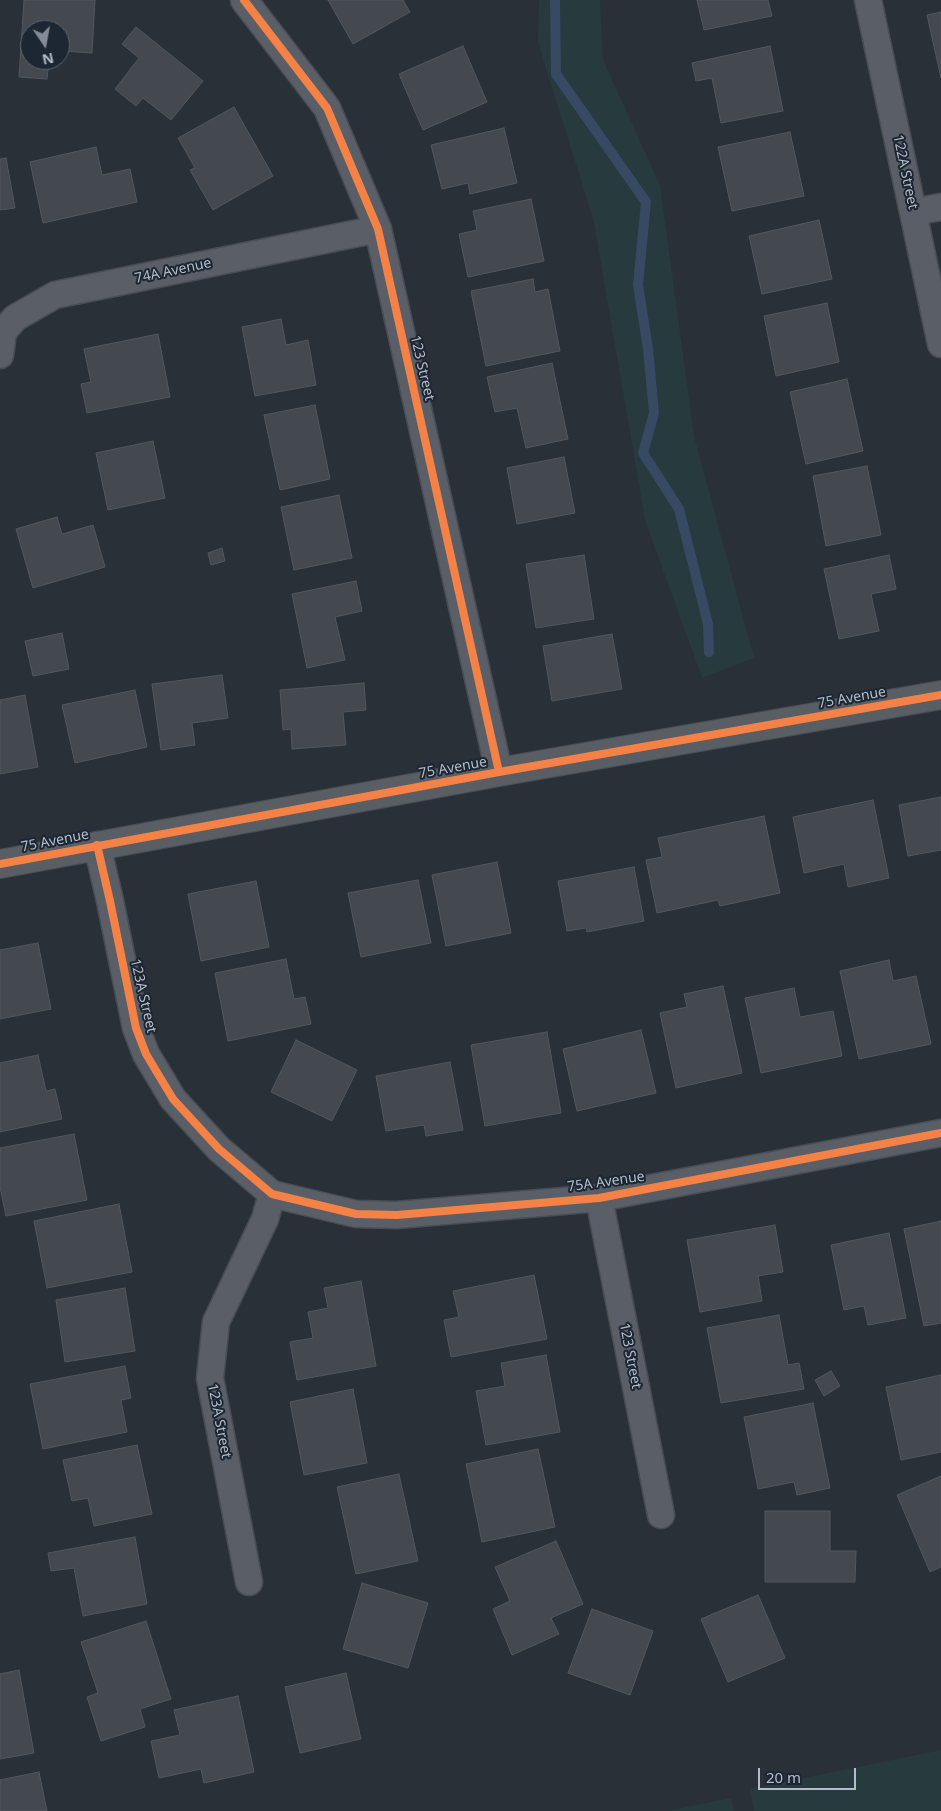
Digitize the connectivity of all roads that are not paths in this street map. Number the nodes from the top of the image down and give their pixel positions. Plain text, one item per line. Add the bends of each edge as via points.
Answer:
1 (244, 0) edge
2 (868, 0) edge
3 (941, 207) edge
4 (913, 212) junction
5 (378, 229) junction
6 (941, 344) edge
7 (0, 355) edge
8 (941, 695) edge
9 (499, 772) junction
10 (97, 845) junction
11 (0, 864) edge
12 (941, 1133) edge
13 (272, 1194) junction
14 (599, 1198) junction
15 (661, 1515) dead end
16 (249, 1582) dead end

1 - 5 street, 123 Street via 327,108
2 - 4 street, 122A Street
3 - 4 street
4 - 6 street, 122A Street
5 - 7 street, 74A Avenue via 55,295 15,318 3,332
5 - 9 street, 123 Street
8 - 9 street, 75 Avenue
9 - 10 street, 75 Avenue
10 - 11 street, 75 Avenue
10 - 13 street, 123A Street via 136,1028 146,1054 173,1099 219,1149
12 - 14 street, 75A Avenue
13 - 14 street, 75A Avenue via 356,1214 397,1215
13 - 16 street, 123A Street via 265,1219 216,1322 210,1378
14 - 15 street, 123 Street

